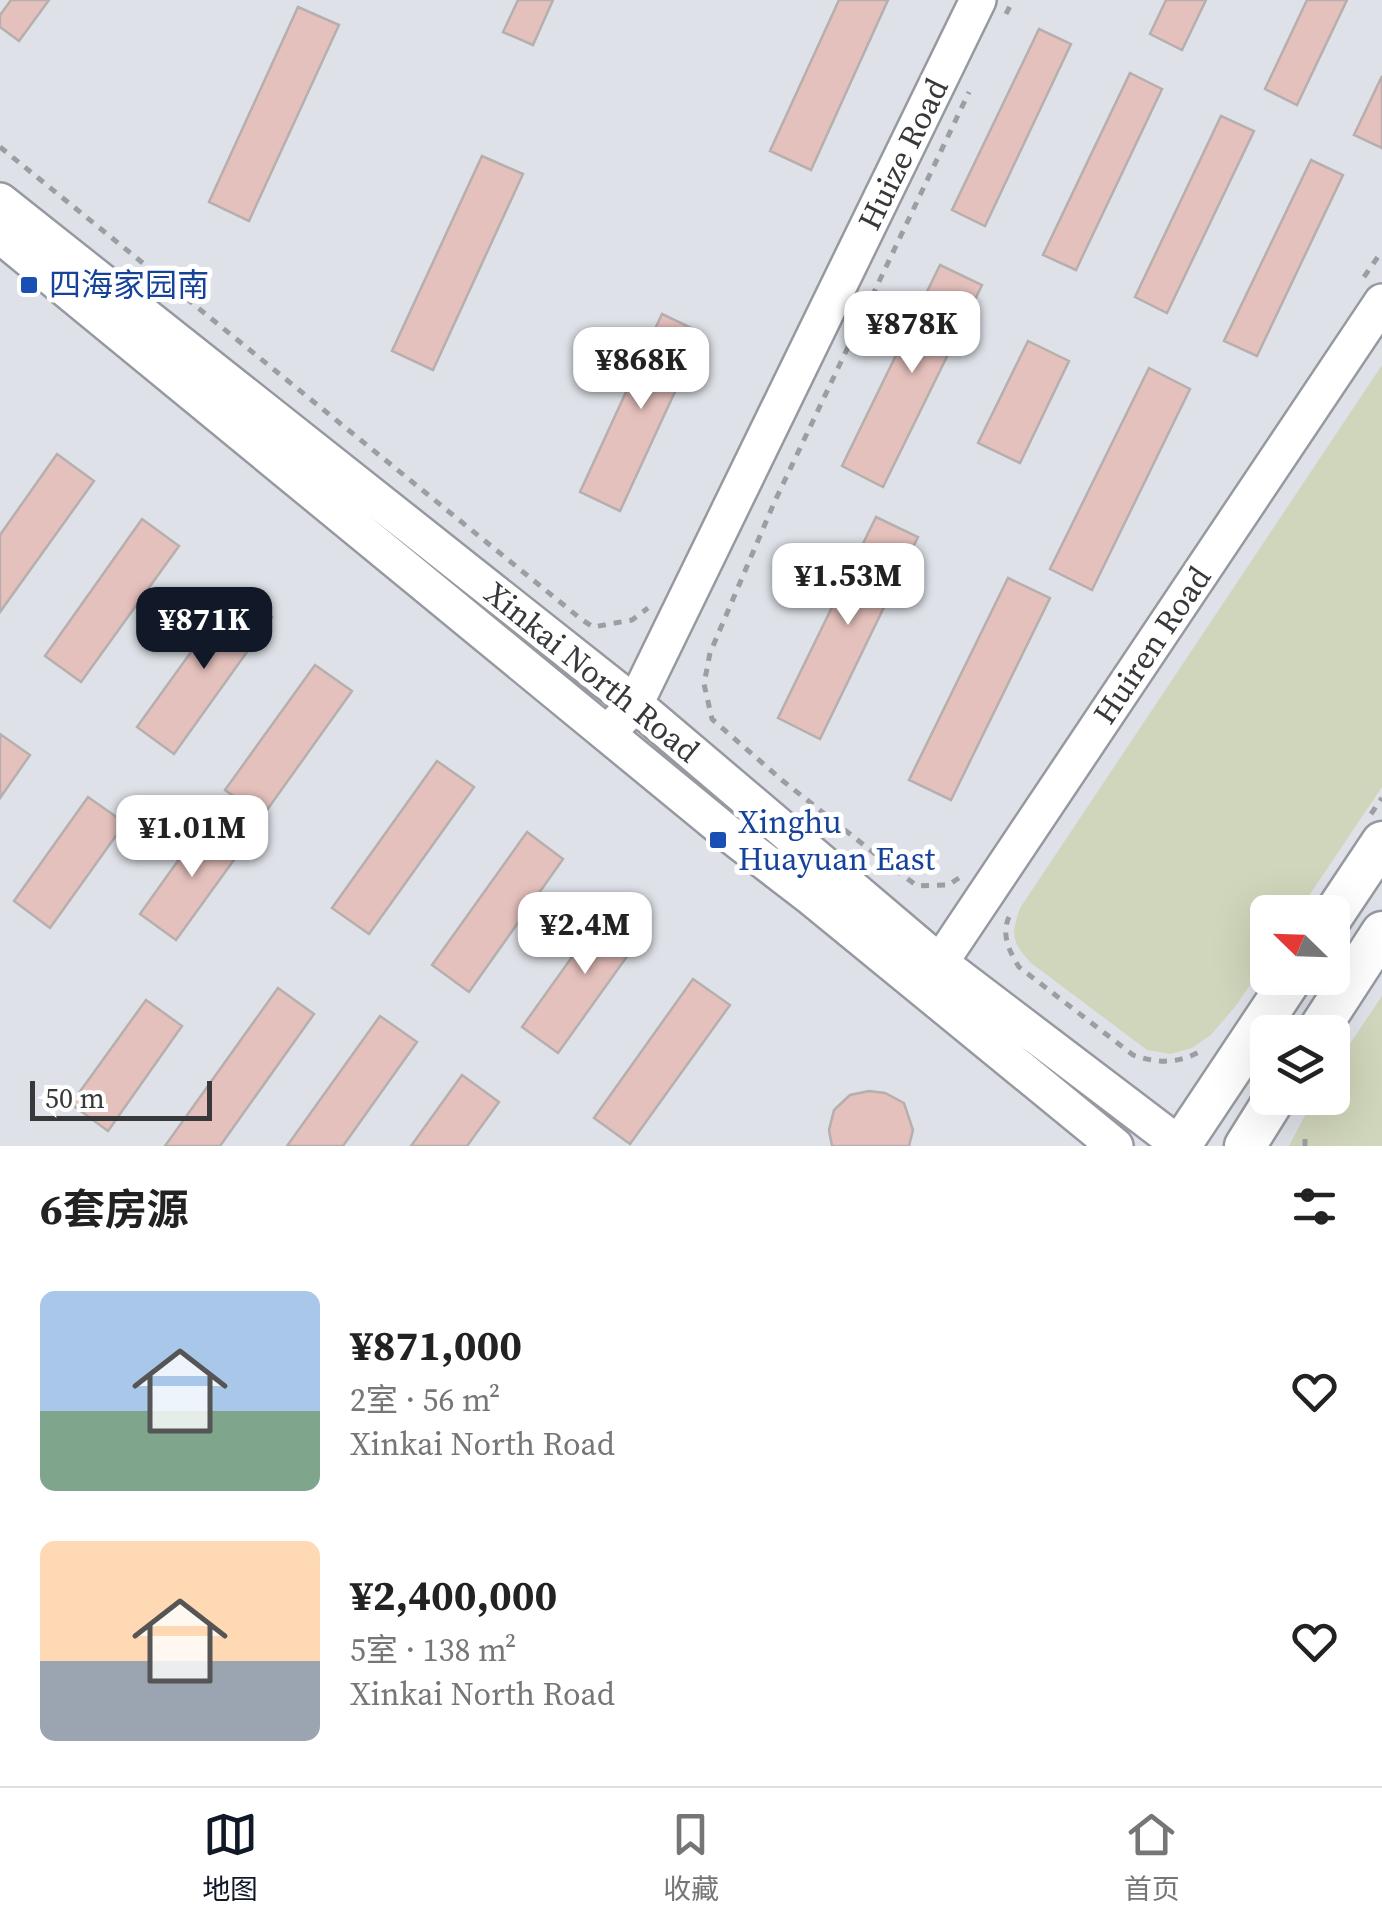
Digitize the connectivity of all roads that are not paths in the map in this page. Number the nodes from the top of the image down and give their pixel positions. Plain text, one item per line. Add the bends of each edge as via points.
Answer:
1 (991, 9) edge
2 (0, 201) edge
3 (0, 235) edge
4 (1382, 302) edge
5 (635, 704) junction
6 (608, 733) junction
7 (1382, 842) edge
8 (1347, 895) edge
9 (1382, 932) edge
10 (931, 975) junction
11 (1281, 995) edge
12 (1328, 1015) edge
13 (1264, 1115) edge
14 (1115, 1146) edge
15 (1180, 1146) edge
16 (1244, 1146) edge

1 - 5 main road, Huize Road
2 - 5 main road, Xinkai North Road
3 - 6 main road, Xinkai North Road
4 - 10 main road, Huiren Road
5 - 6 main road, Huize Road
5 - 10 main road, Xinkai North Road
6 - 10 main road, Xinkai North Road
7 - 8 main road
9 - 12 main road
10 - 14 main road, Xinkai North Road
10 - 15 main road, Xinkai North Road
11 - 15 main road
13 - 16 main road

